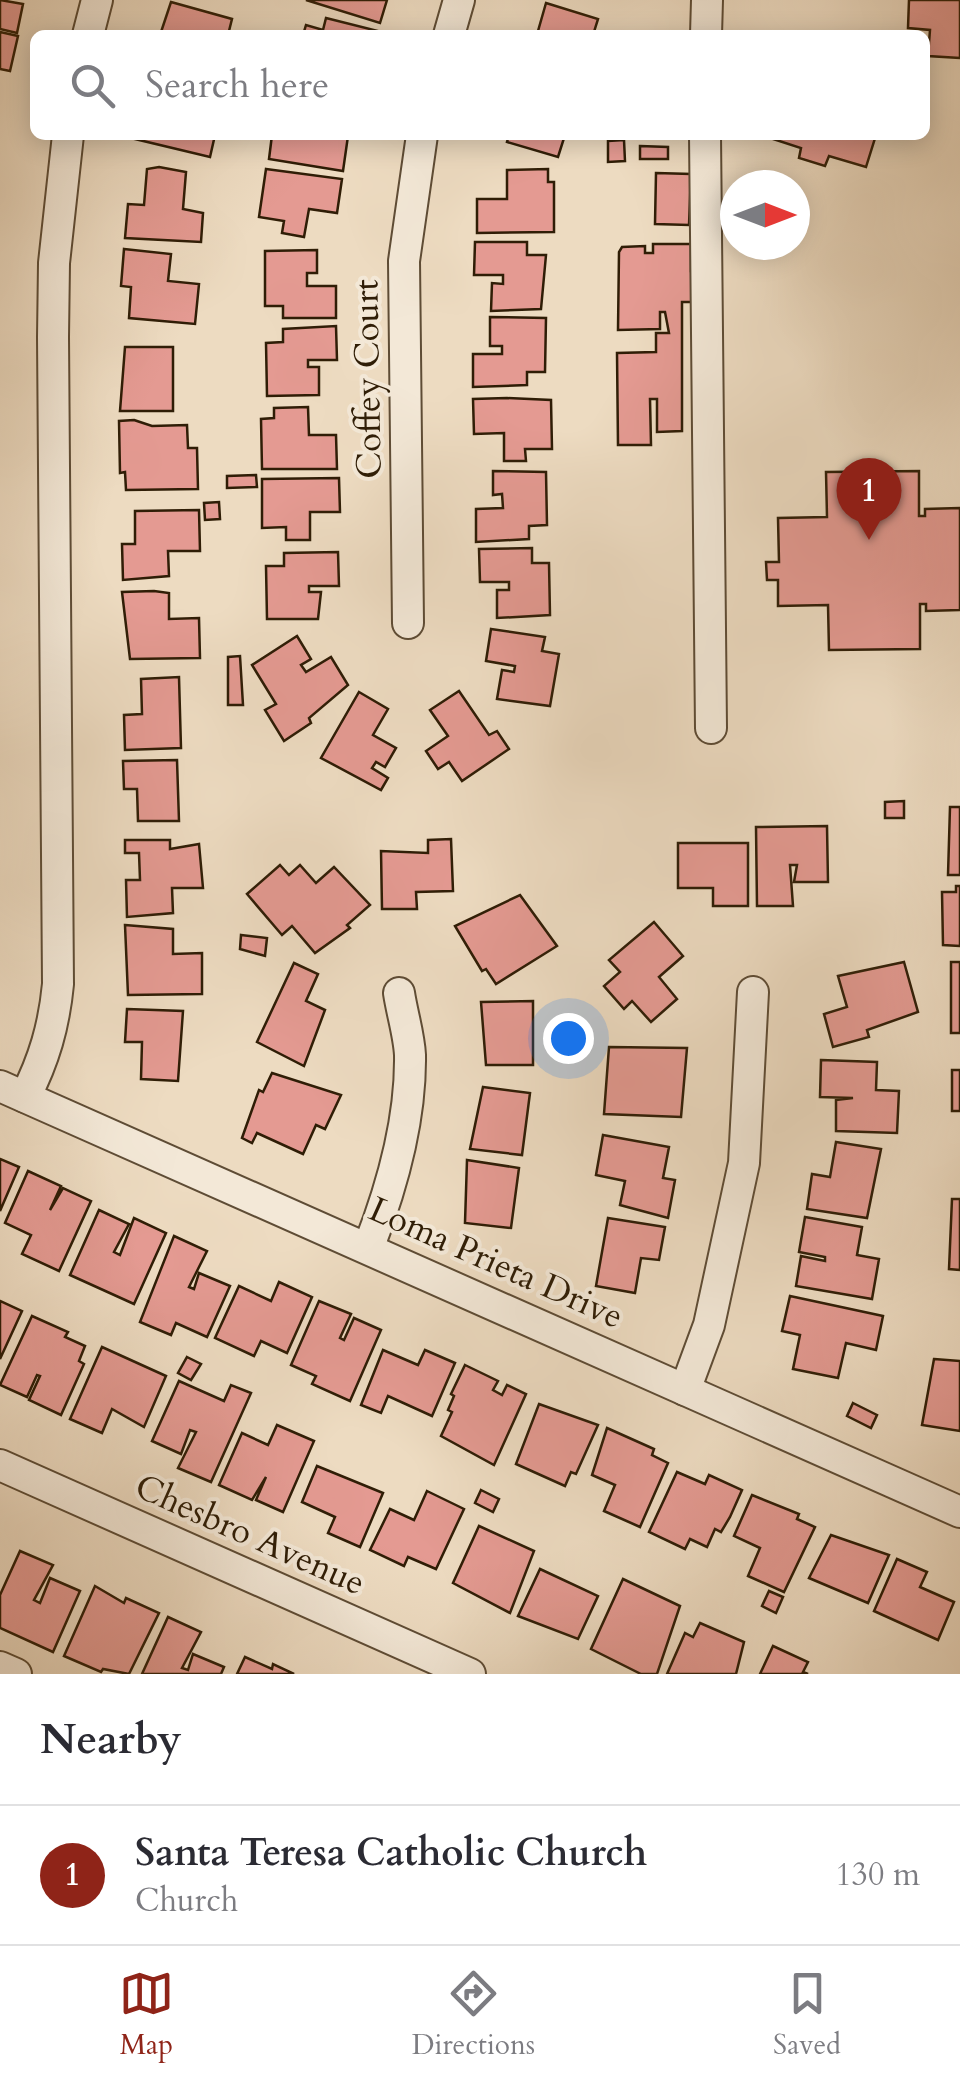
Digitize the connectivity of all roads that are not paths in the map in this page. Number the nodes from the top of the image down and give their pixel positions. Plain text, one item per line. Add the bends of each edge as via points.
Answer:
1 (98, 0) edge
2 (459, 0) edge
3 (706, 0) edge
4 (89, 30) edge
5 (450, 30) edge
6 (706, 30) edge
7 (67, 140) edge
8 (421, 140) edge
9 (705, 140) edge
10 (408, 623) dead end
11 (711, 728) dead end
12 (754, 992) dead end
13 (399, 993) dead end
14 (12, 1091) edge
15 (370, 1246) junction
16 (685, 1390) junction
17 (0, 1465) edge
18 (960, 1512) edge
19 (0, 1667) edge
20 (16, 1674) edge
21 (470, 1674) edge

1 - 4 street
2 - 5 street
3 - 6 street
7 - 14 street via 53,337 58,984 42,1064
8 - 10 street, Coffey Court via 404,261
9 - 11 street
12 - 16 street via 744,1163 709,1325
13 - 15 street via 410,1054 402,1126 390,1193
14 - 15 street, Loma Prieta Drive
15 - 16 street, Loma Prieta Drive
16 - 18 street, Loma Prieta Drive
17 - 21 street, Chesbro Avenue
19 - 20 street

